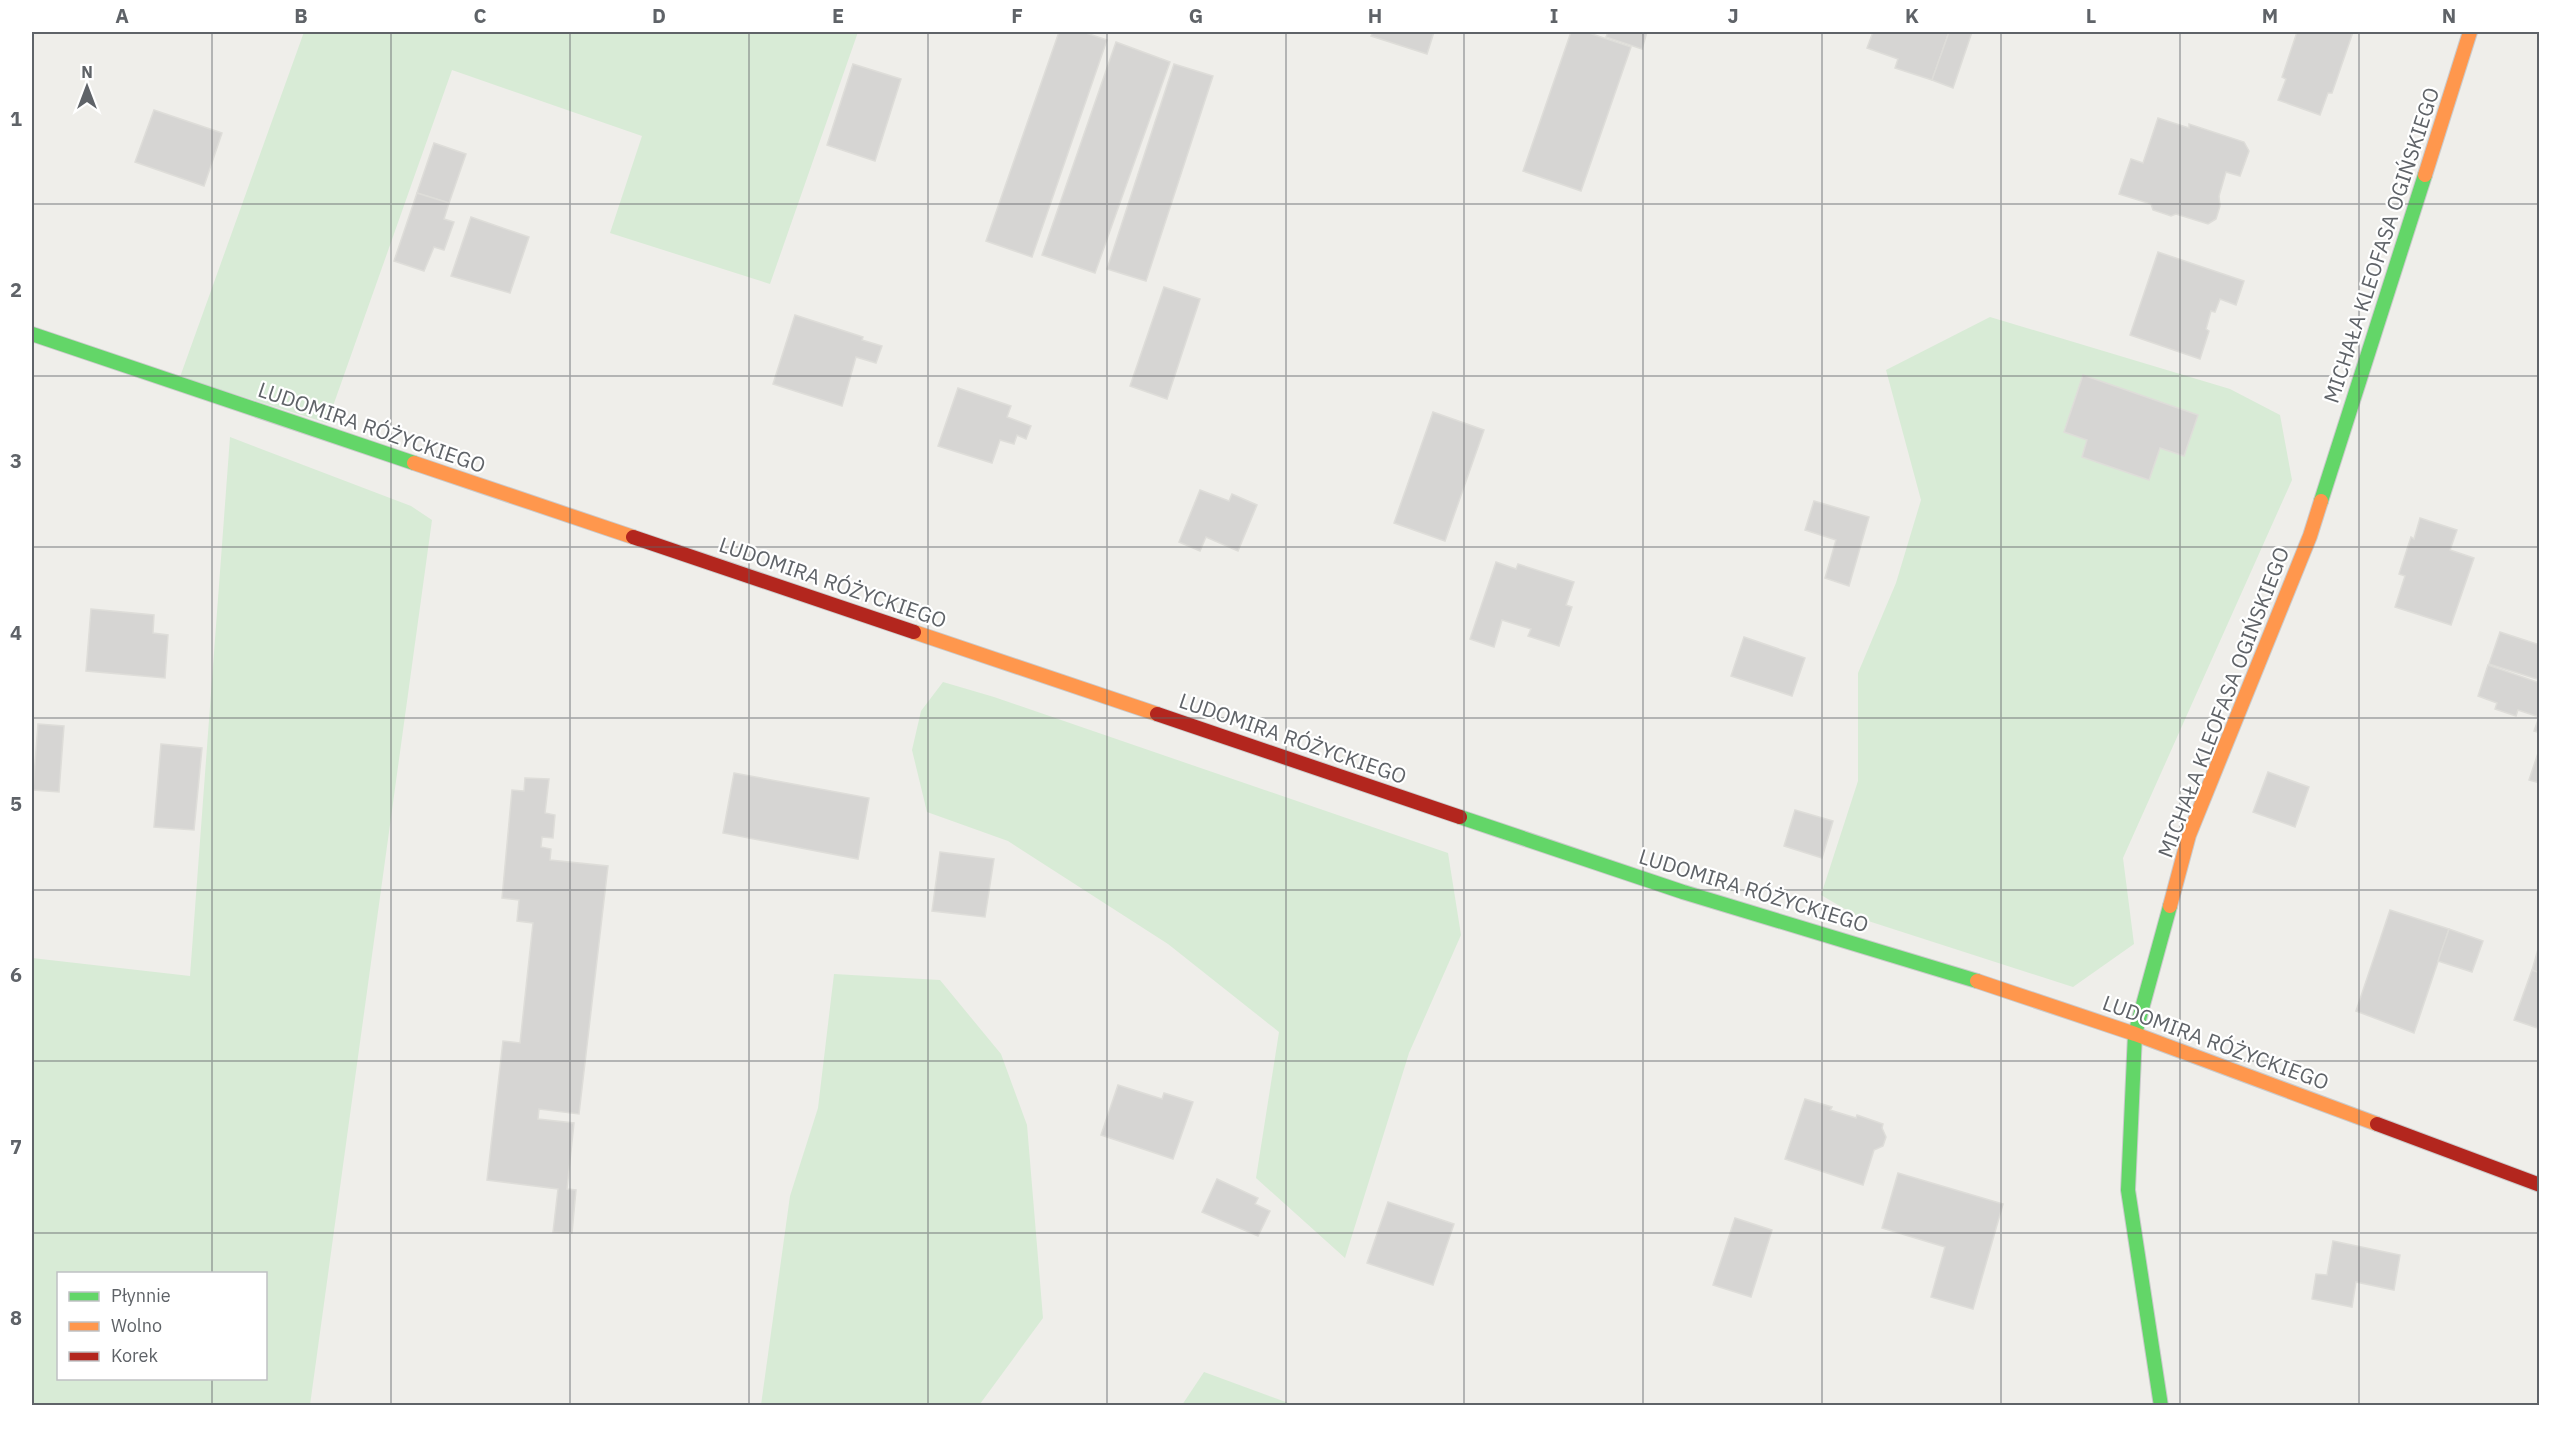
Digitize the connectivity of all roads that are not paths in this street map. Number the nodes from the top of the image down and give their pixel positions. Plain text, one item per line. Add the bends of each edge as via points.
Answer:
1 (2470, 32) edge
2 (32, 334) edge
3 (2135, 1034) junction
4 (2540, 1185) edge
5 (2161, 1406) edge

1 - 3 street, MICHAŁA KLEOFASA OGIŃSKIEGO via 2310,536 2189,835
2 - 3 street, LUDOMIRA RÓŻYCKIEGO via 1672,888 2018,993
3 - 4 street, LUDOMIRA RÓŻYCKIEGO
3 - 5 street, MICHAŁA KLEOFASA OGIŃSKIEGO via 2128,1190

